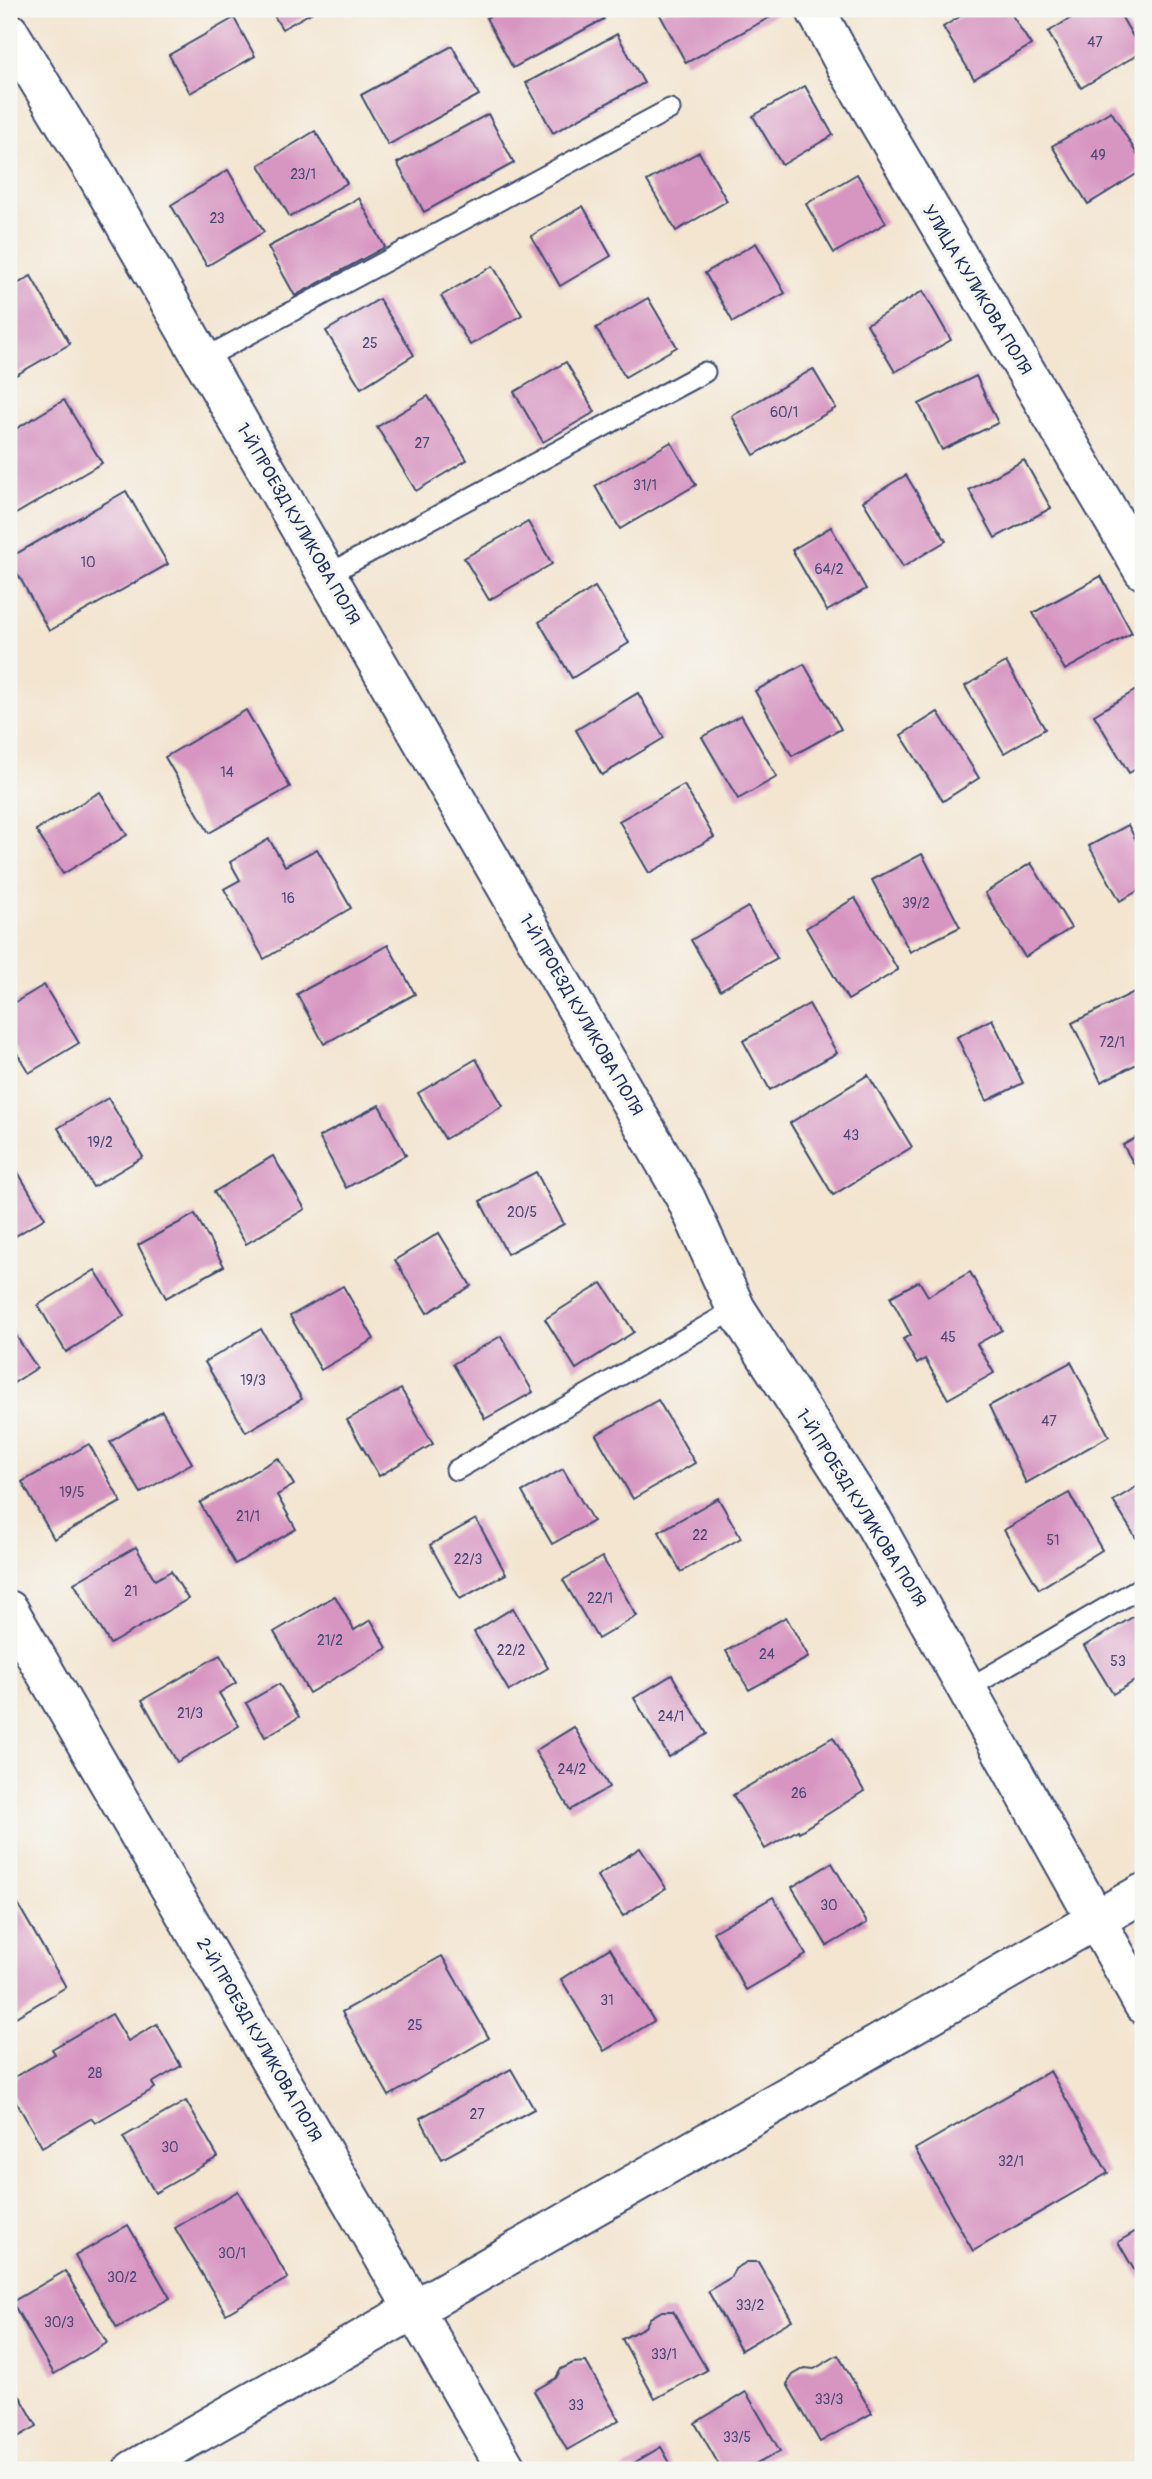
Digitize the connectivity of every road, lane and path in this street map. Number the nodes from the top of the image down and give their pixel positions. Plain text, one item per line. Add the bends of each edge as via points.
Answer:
1 (815, 9) edge
2 (9, 32) edge
3 (670, 109) dead end
4 (203, 359) junction
5 (705, 372) dead end
6 (1143, 570) edge
7 (327, 575) junction
8 (736, 1309) junction
9 (456, 1470) dead end
10 (1143, 1586) edge
11 (9, 1610) edge
12 (969, 1688) junction
13 (1143, 1893) edge
14 (1096, 1919) junction
15 (1143, 2004) edge
16 (416, 2310) junction
17 (133, 2470) edge
18 (507, 2470) edge

1 - 6 street, УЛИЦА КУЛИКОВА ПОЛЯ
2 - 4 street, 1-Й ПРОЕЗД КУЛИКОВА ПОЛЯ
3 - 4 lane
4 - 7 street, 1-Й ПРОЕЗД КУЛИКОВА ПОЛЯ
5 - 7 lane
7 - 8 street, 1-Й ПРОЕЗД КУЛИКОВА ПОЛЯ via 686,1199
8 - 9 lane
8 - 12 street, 1-Й ПРОЕЗД КУЛИКОВА ПОЛЯ via 873,1521
10 - 12 lane
11 - 16 street, 2-Й ПРОЕЗД КУЛИКОВА ПОЛЯ
12 - 14 street, 1-Й ПРОЕЗД КУЛИКОВА ПОЛЯ
13 - 14 street
14 - 15 street, 1-Й ПРОЕЗД КУЛИКОВА ПОЛЯ
14 - 16 street
16 - 17 street
16 - 18 street, 2-Й ПРОЕЗД КУЛИКОВА ПОЛЯ

